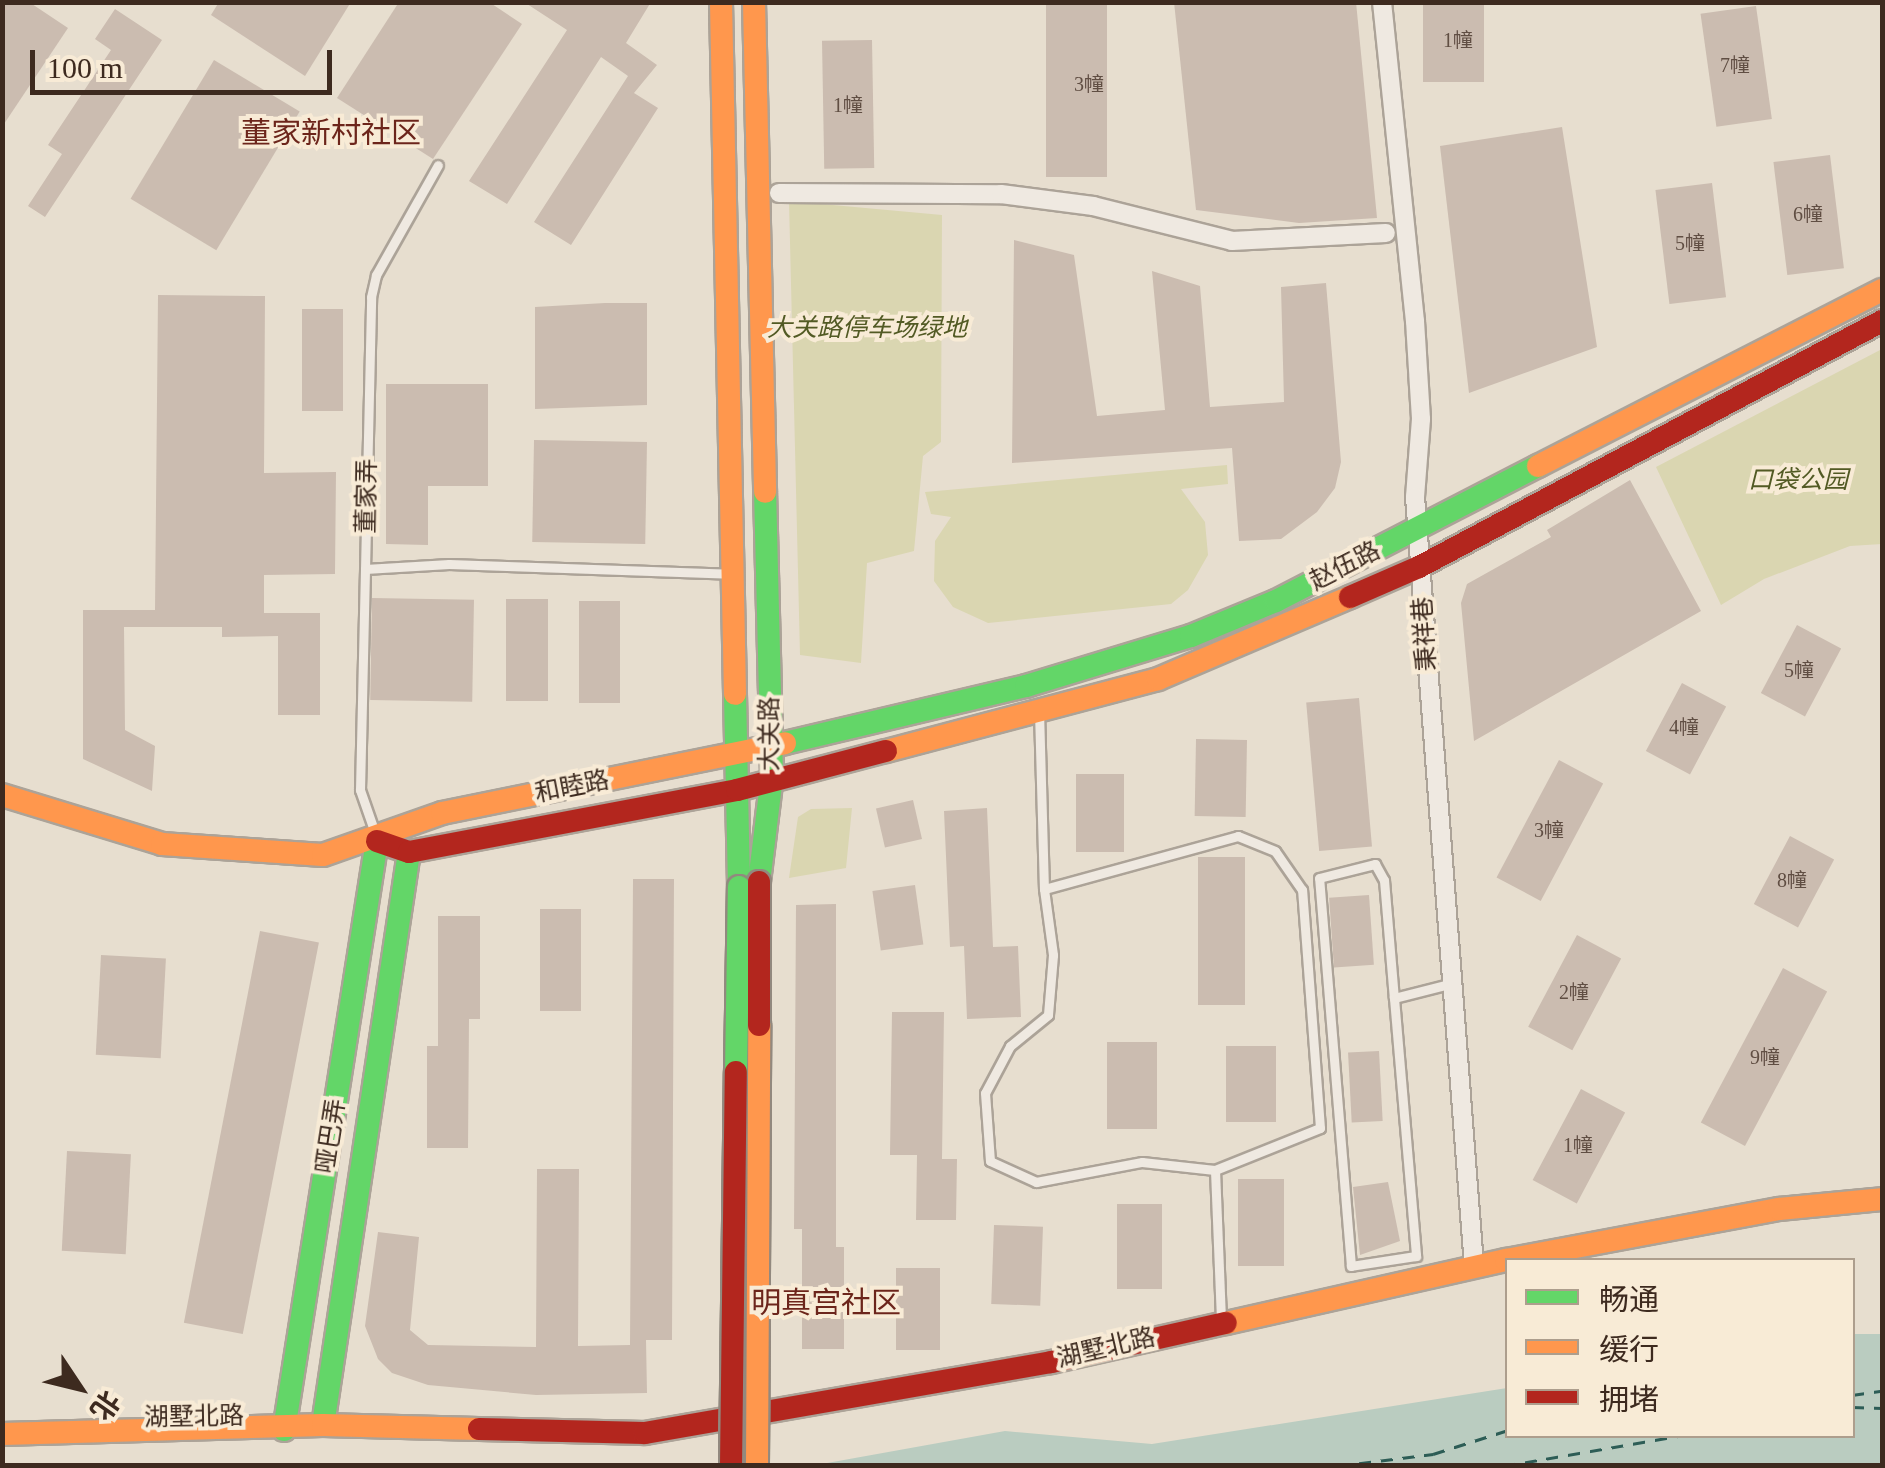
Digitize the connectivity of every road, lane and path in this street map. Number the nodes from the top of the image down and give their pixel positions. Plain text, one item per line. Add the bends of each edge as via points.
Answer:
1 (720, 2) edge
2 (754, 2) edge
3 (1382, 2) edge
4 (438, 165) dead end
5 (779, 193) dead end
6 (1386, 233) dead end
7 (1882, 290) edge
8 (1882, 321) edge
9 (1417, 529) junction
10 (1419, 567) junction
11 (365, 569) junction
12 (732, 574) junction
13 (1039, 708) junction
14 (771, 746) junction
15 (736, 755) junction
16 (772, 776) junction
17 (737, 790) junction
18 (2, 795) edge
19 (377, 840) junction
20 (409, 852) junction
21 (749, 884) junction
22 (1044, 889) junction
23 (1449, 984) junction
24 (1394, 998) junction
25 (1215, 1170) junction
26 (1882, 1198) edge
27 (1517, 1258) edge
28 (1505, 1260) edge
29 (1474, 1266) junction
30 (1221, 1321) junction
31 (2, 1418) edge
32 (286, 1423) junction
33 (324, 1425) junction
34 (2, 1434) edge
35 (731, 1466) edge
36 (757, 1466) edge

1 - 12 main road, 大关路
2 - 14 main road, 大关路
3 - 9 street, 秉祥巷 via 1414,321
4 - 11 lane, 董家弄 via 376,275 371,297
5 - 6 street via 1001,194 1093,206 1232,240
7 - 9 main road, 赵伍路
8 - 10 main road, 赵伍路
9 - 10 street, 秉祥巷
9 - 14 main road, 赵伍路 via 1191,636 1026,686
10 - 13 main road, 赵伍路 via 1158,679
10 - 23 street, 秉祥巷
11 - 12 lane via 449,564
11 - 19 lane, 董家弄 via 360,790
12 - 15 main road, 大关路
13 - 16 main road, 赵伍路
13 - 22 lane
14 - 15 main road, 和睦路
14 - 16 main road, 大关路
15 - 17 main road, 大关路
15 - 19 main road, 和睦路 via 442,813
16 - 17 main road, 和睦路
16 - 21 main road, 大关路
17 - 20 main road, 和睦路
17 - 21 main road, 大关路
18 - 19 main road, 和睦路 via 162,844 323,855
19 - 20 main road
19 - 32 main road, 哑巴弄
20 - 33 main road, 哑巴弄
21 - 35 main road, 大关路, bridge
21 - 36 main road, 大关路, bridge
22 - 25 lane via 1053,955 1048,1015 1010,1046 985,1093 990,1161 1036,1182 1142,1162
22 - 25 lane via 1238,836 1275,850 1302,890 1320,1128
23 - 24 lane
23 - 29 street, 秉祥巷
24 - 24 lane via 1416,1256 1352,1266 1319,878 1374,864 1384,880
25 - 30 lane
26 - 27 main road, 湖墅北路 via 1779,1209
28 - 29 main road, 湖墅北路
29 - 30 main road, 湖墅北路
30 - 33 main road, 湖墅北路 via 1032,1365 644,1433
31 - 32 main road, 湖墅北路
32 - 33 main road, 湖墅北路
32 - 34 main road, 湖墅北路

